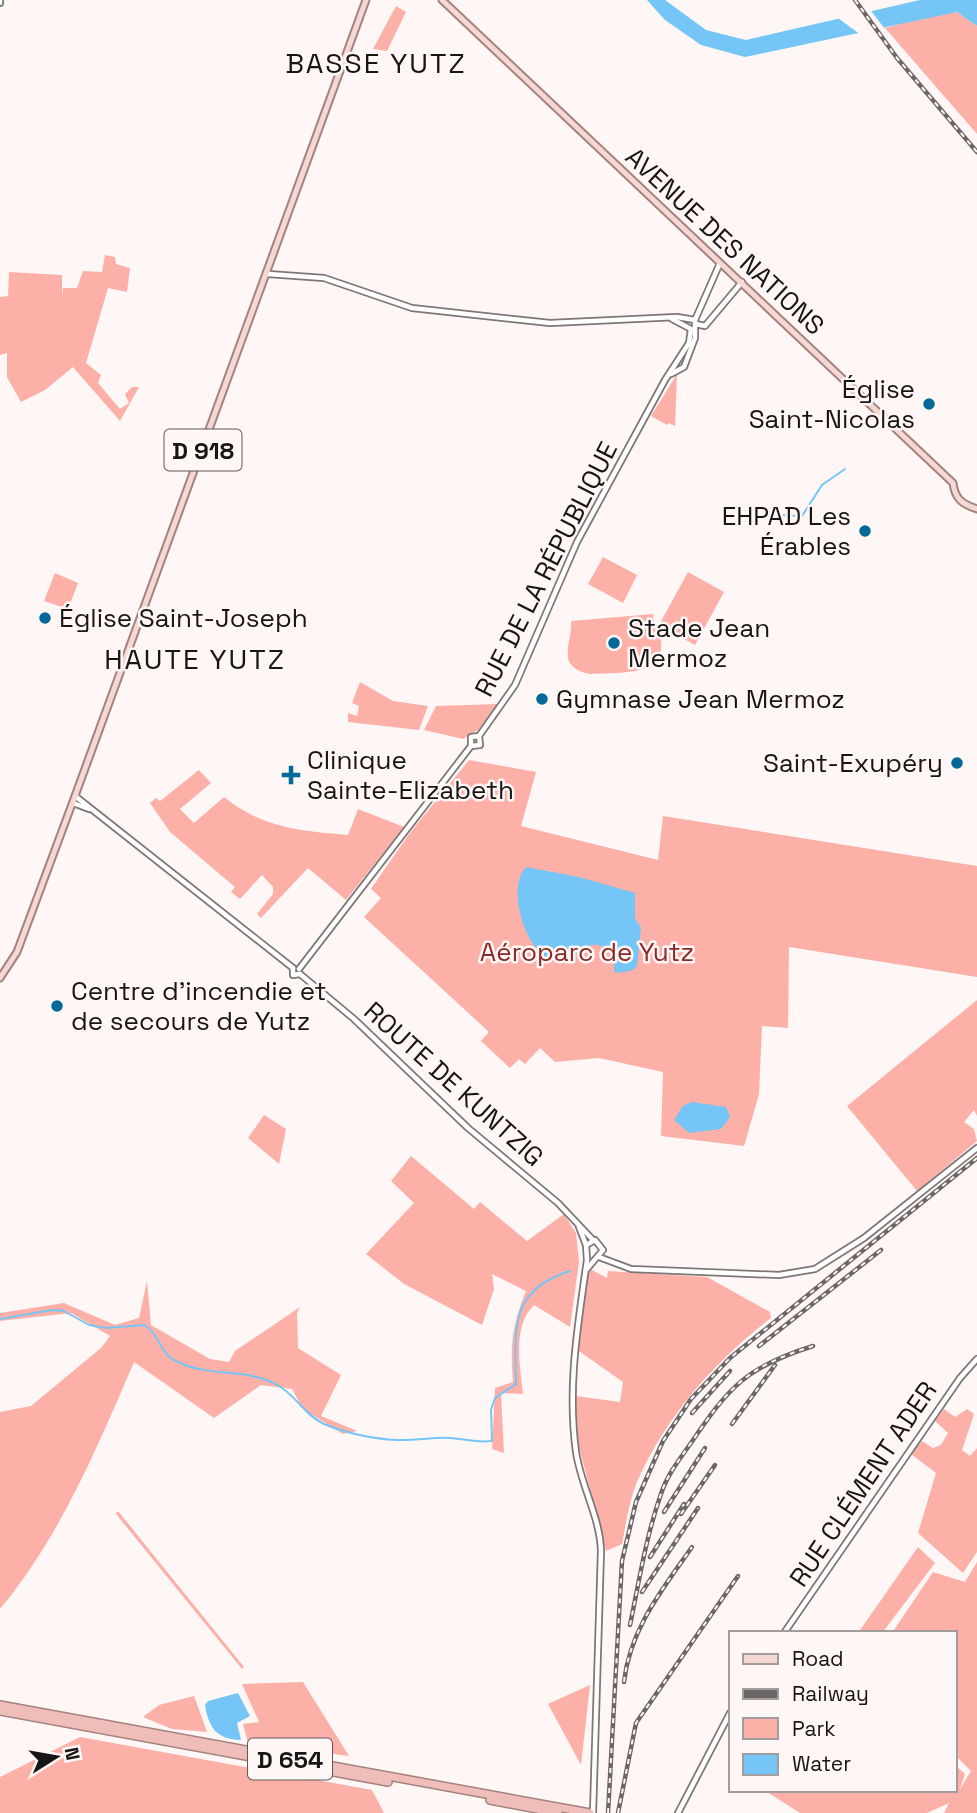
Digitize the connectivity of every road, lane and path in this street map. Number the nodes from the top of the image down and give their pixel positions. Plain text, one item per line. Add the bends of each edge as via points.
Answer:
1 (366, 0) edge
2 (442, 0) edge
3 (720, 263) junction
4 (268, 274) junction
5 (742, 282) junction
6 (687, 321) junction
7 (694, 325) junction
8 (977, 509) edge
9 (479, 736) junction
10 (471, 746) junction
11 (75, 796) junction
12 (73, 803) junction
13 (87, 809) junction
14 (69, 814) junction
15 (299, 971) junction
16 (0, 978) edge
17 (977, 1148) edge
18 (579, 1227) junction
19 (593, 1240) junction
20 (586, 1245) junction
21 (603, 1250) junction
22 (587, 1256) junction
23 (596, 1258) junction
24 (613, 1262) junction
25 (584, 1274) junction
26 (977, 1359) edge
27 (785, 1631) edge
28 (0, 1705) edge
29 (0, 1711) edge
30 (729, 1715) edge
31 (558, 1813) edge
32 (592, 1813) edge
33 (678, 1813) edge

1 - 4 main road, D 918
2 - 3 main road, AVENUE DES NATIONS
3 - 5 main road, AVENUE DES NATIONS
3 - 7 street, RUE DE LA RÉPUBLIQUE
4 - 6 street via 324,278 412,308 550,323
4 - 11 main road, D 918
5 - 7 street via 705,326
5 - 8 main road, AVENUE DES NATIONS via 953,483 958,499
6 - 7 street
6 - 7 street
7 - 9 street, RUE DE LA RÉPUBLIQUE via 693,345 684,367 665,380 577,542 515,685
9 - 10 street via 471,737
9 - 10 street via 480,745
10 - 15 street
11 - 12 main road, D 918
11 - 13 street
12 - 13 street
12 - 14 main road, D 918
13 - 14 street
13 - 15 street, ROUTE DE KUNTZIG via 293,968 293,975
14 - 16 main road, D 918 via 17,952
15 - 18 street, ROUTE DE KUNTZIG via 468,1128 558,1203
17 - 24 street via 864,1237 815,1269 779,1275 631,1269
18 - 19 street, ROUTE DE KUNTZIG
18 - 20 street, ROUTE DE KUNTZIG
19 - 20 street
19 - 21 street
20 - 22 street
21 - 23 street
21 - 24 street
22 - 23 street
22 - 25 street
23 - 24 street
23 - 25 street
25 - 32 street via 572,1386 578,1461 601,1545
26 - 27 street, RUE CLÉMENT ADER
28 - 32 highway, D 654
29 - 31 highway, D 654
30 - 33 street

